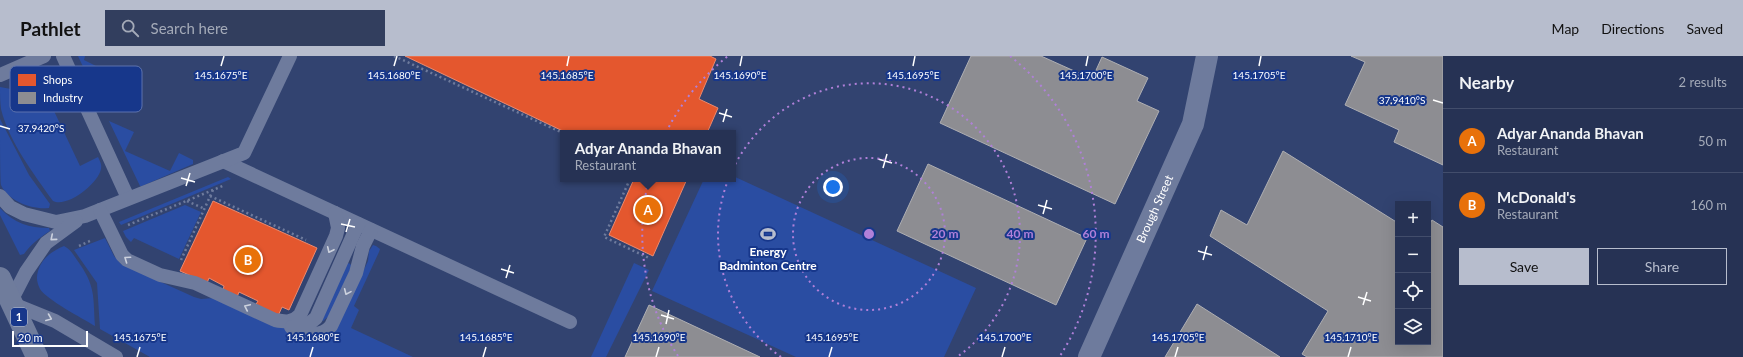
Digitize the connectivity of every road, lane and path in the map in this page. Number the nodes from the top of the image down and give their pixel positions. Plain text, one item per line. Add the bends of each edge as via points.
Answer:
1 (44, 56) edge
2 (63, 56) edge
3 (290, 56) edge
4 (394, 56) edge
5 (1207, 56) edge
6 (21, 66) edge
7 (68, 66) edge
8 (10, 71) edge
9 (0, 75) edge
10 (89, 112) edge
11 (560, 132) edge
12 (223, 161) junction
13 (629, 182) edge
14 (213, 190) dead end
15 (0, 196) edge
16 (210, 196) junction
17 (128, 198) junction
18 (187, 201) dead end
19 (205, 209) junction
20 (100, 210) junction
21 (335, 213) junction
22 (85, 216) junction
23 (358, 224) junction
24 (372, 230) junction
25 (306, 240) dead end
26 (649, 258) dead end
27 (181, 262) dead end
28 (0, 278) edge
29 (12, 302) junction
30 (275, 320) junction
31 (570, 322) dead end
32 (291, 327) junction
33 (37, 357) edge
34 (116, 357) edge
35 (1089, 357) edge

1 - 6 lane
2 - 7 lane
3 - 12 lane via 244,153
4 - 11 path
5 - 35 street, Brough Street via 1193,124
8 - 9 lane
10 - 17 lane
12 - 17 lane
12 - 21 lane
13 - 26 path via 604,237
14 - 16 path
15 - 22 lane via 10,207 24,214 56,222
16 - 19 path
16 - 25 path
17 - 20 lane
18 - 19 path
19 - 27 path
20 - 22 lane
30 -> 20 lane via 195,283 160,275 127,260 122,255
21 - 23 lane
21 -> 30 lane via 338,228 336,236 300,314 289,322
22 -> 29 lane via 46,243 26,272
23 - 24 lane
23 - 32 lane via 316,318 305,327
24 - 31 lane
24 -> 32 lane via 363,246 356,273 327,331 315,334
28 - 29 highway, 1
29 - 33 highway, 1
29 -> 34 lane via 55,321
30 - 32 lane

